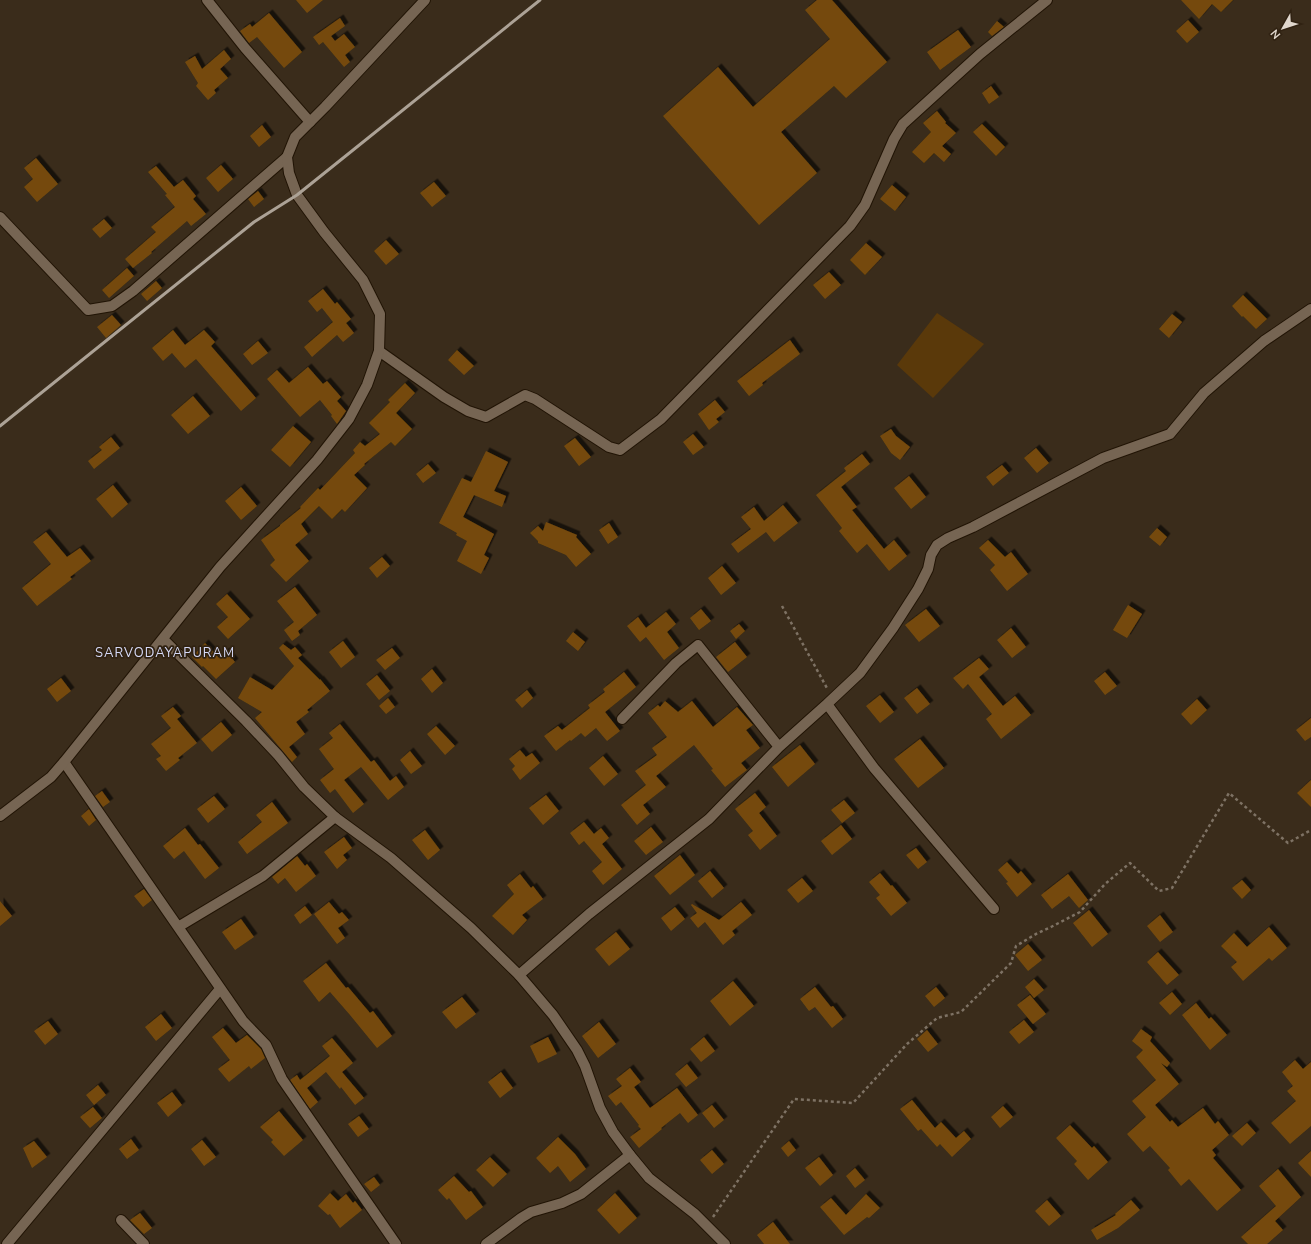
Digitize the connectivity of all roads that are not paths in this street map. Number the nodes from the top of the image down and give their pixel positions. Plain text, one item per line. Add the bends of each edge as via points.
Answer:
1 (207, 0) edge
2 (424, 0) edge
3 (1047, 0) edge
4 (310, 122) junction
5 (287, 156) junction
6 (0, 217) edge
7 (1311, 309) edge
8 (379, 351) junction
9 (163, 639) junction
10 (830, 702) junction
11 (622, 719) dead end
12 (779, 747) junction
13 (64, 762) junction
14 (0, 816) edge
15 (335, 817) junction
16 (994, 909) dead end
17 (178, 927) junction
18 (519, 975) junction
19 (220, 989) junction
20 (630, 1155) junction
21 (121, 1220) dead end
22 (7, 1244) edge
23 (144, 1244) edge
24 (396, 1244) edge
25 (486, 1244) edge
26 (725, 1244) edge

1 - 4 street
2 - 4 street
3 - 8 street via 980,54 903,124 865,205 850,226 661,419 620,450 609,447 534,399 525,396 486,417 468,411
4 - 5 street via 295,137
5 - 6 street via 133,291 112,306 88,310
5 - 8 street via 289,174 297,195 363,280 380,314
7 - 10 street via 1264,341 1204,393 1170,434 1103,458 937,545 918,588 893,628 860,673
8 - 9 street via 367,385 349,418 317,460 220,567
9 - 13 street
9 - 15 street via 246,721 304,787
10 - 12 street
10 - 16 street via 874,768
11 - 12 street via 676,663 698,645
12 - 18 street via 709,819 589,914
13 - 14 street via 51,777
13 - 17 street
15 - 17 street via 263,876
15 - 18 street via 391,858 476,932
17 - 19 street
18 - 20 street via 553,1015 577,1050 600,1108
19 - 22 street
19 - 24 street via 242,1021 266,1046 282,1079
20 - 25 street via 581,1194 562,1203 531,1212
20 - 26 street via 649,1178 695,1214
21 - 23 street

